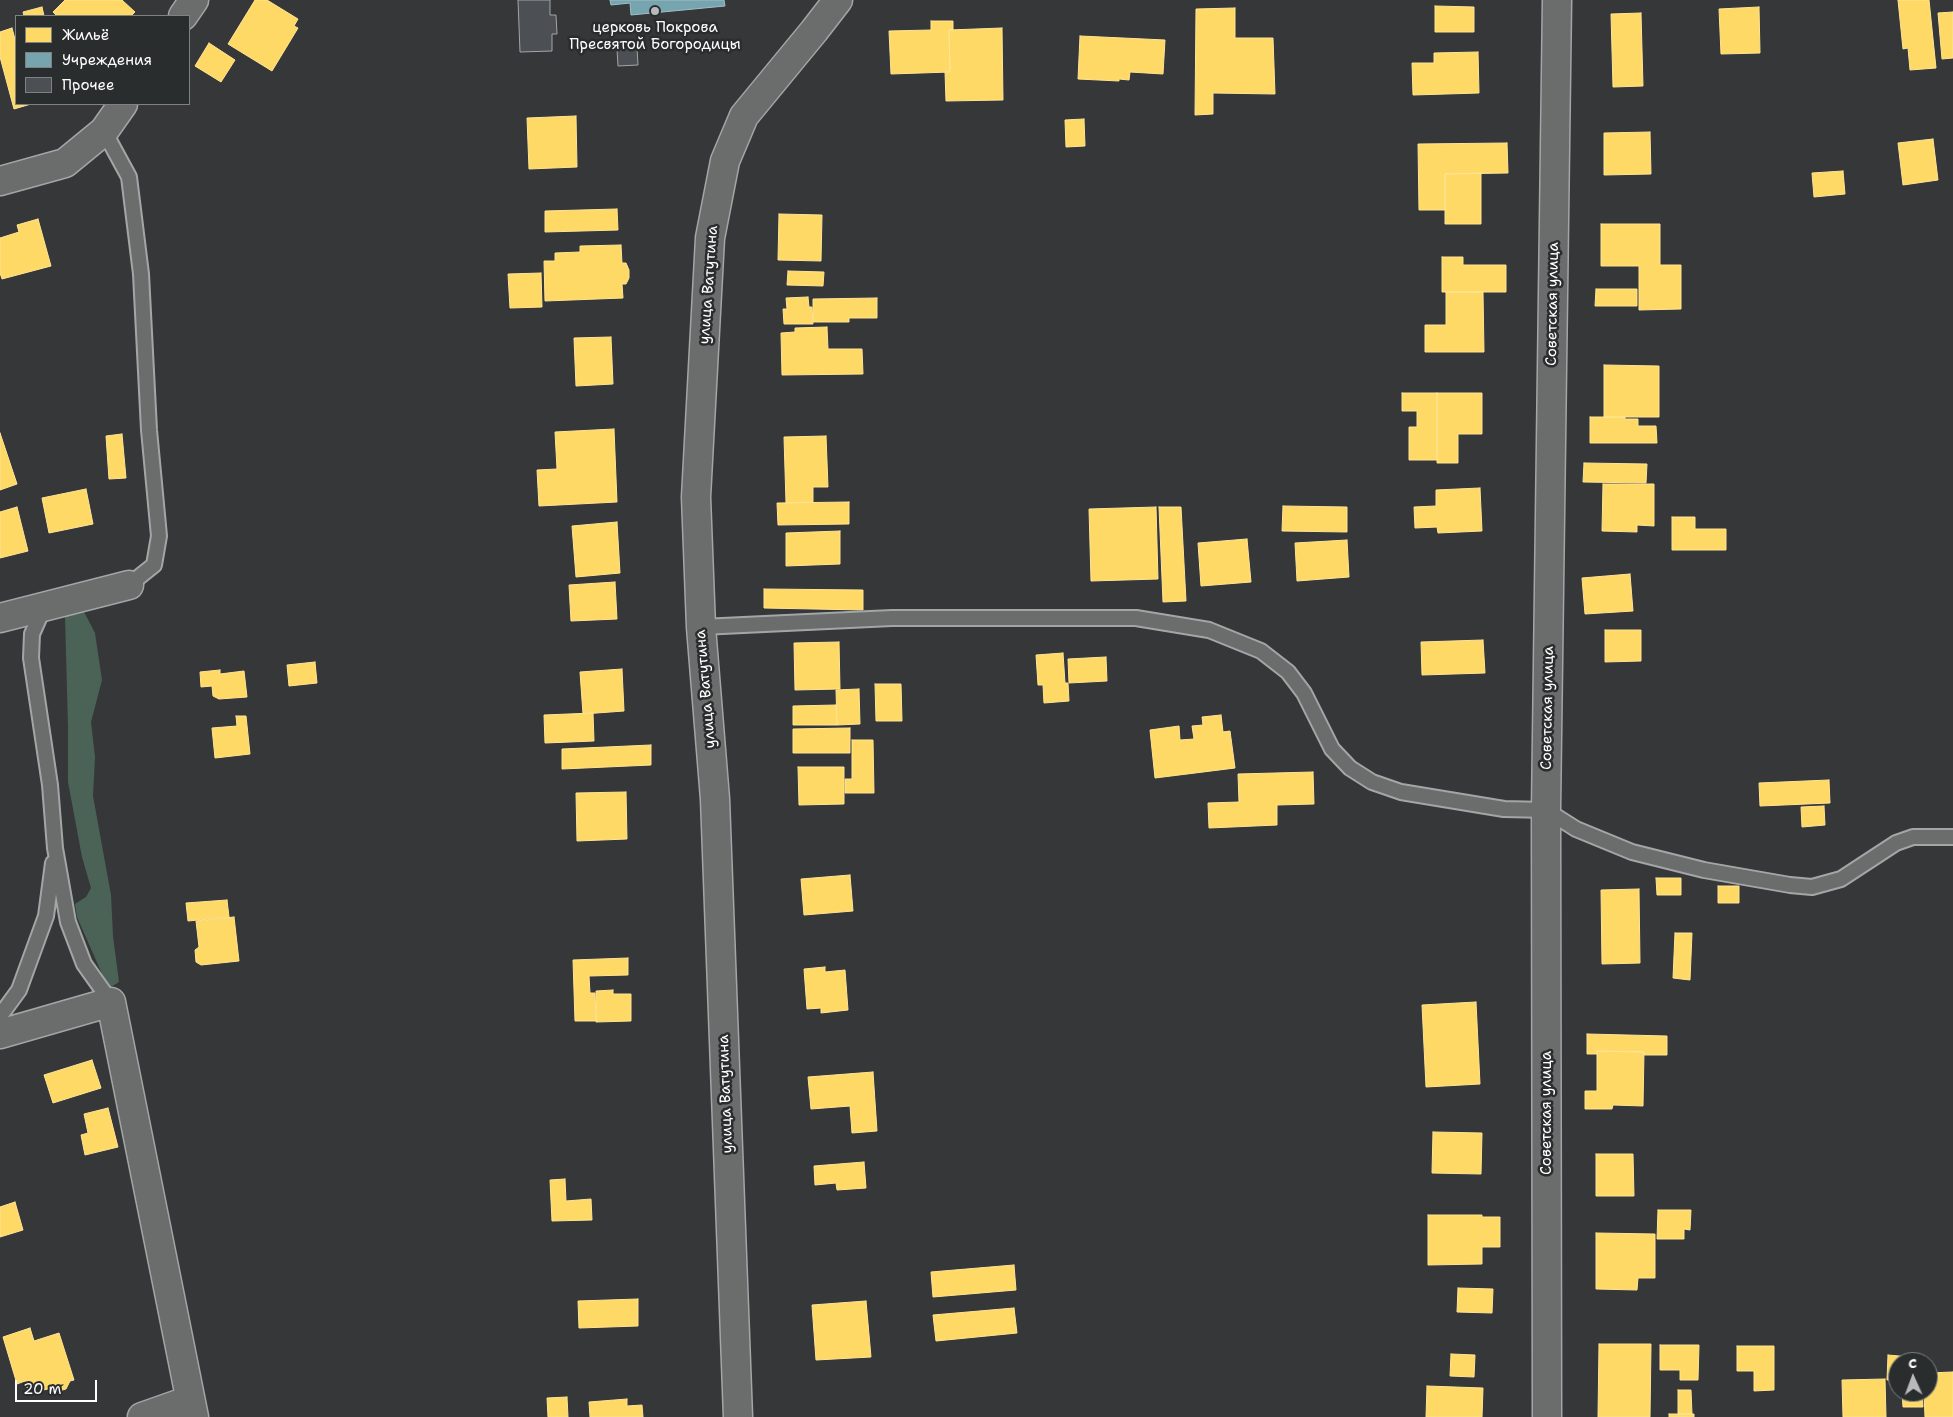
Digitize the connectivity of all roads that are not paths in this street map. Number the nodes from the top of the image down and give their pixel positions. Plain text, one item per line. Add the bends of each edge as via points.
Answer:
1 (194, 0) edge
2 (838, 0) edge
3 (1557, 0) edge
4 (184, 15) edge
5 (122, 105) edge
6 (104, 130) junction
7 (0, 181) edge
8 (129, 585) joint
9 (44, 606) junction
10 (0, 618) edge
11 (701, 627) junction
12 (1546, 810) junction
13 (1953, 837) edge
14 (55, 848) junction
15 (111, 1002) junction
16 (0, 1016) edge
17 (0, 1034) edge
18 (192, 1408) edge
19 (142, 1417) edge
20 (738, 1417) edge
21 (1548, 1417) edge

1 - 4 street
2 - 11 street, улица Ватутина via 744,116 725,161 710,238 696,498
3 - 12 street, Советская улица
5 - 6 street
6 - 7 street via 65,162
6 - 8 lane via 128,177 141,274 149,430 159,536 154,565
8 - 9 street
9 - 10 street
9 - 14 lane via 32,634 31,658 50,785
11 - 12 lane via 892,618 1136,618 1209,630 1261,651 1288,672 1304,693 1332,748 1350,768 1372,782 1401,792 1464,804
11 - 20 street, улица Ватутина via 715,799
12 - 13 lane via 1576,829 1632,852 1704,870 1812,887 1841,879 1896,843 1913,837
12 - 21 street, Советская улица
14 - 15 lane via 68,922 84,964
14 - 16 lane via 46,916 19,990
15 - 17 street
15 - 18 street
18 - 19 street

